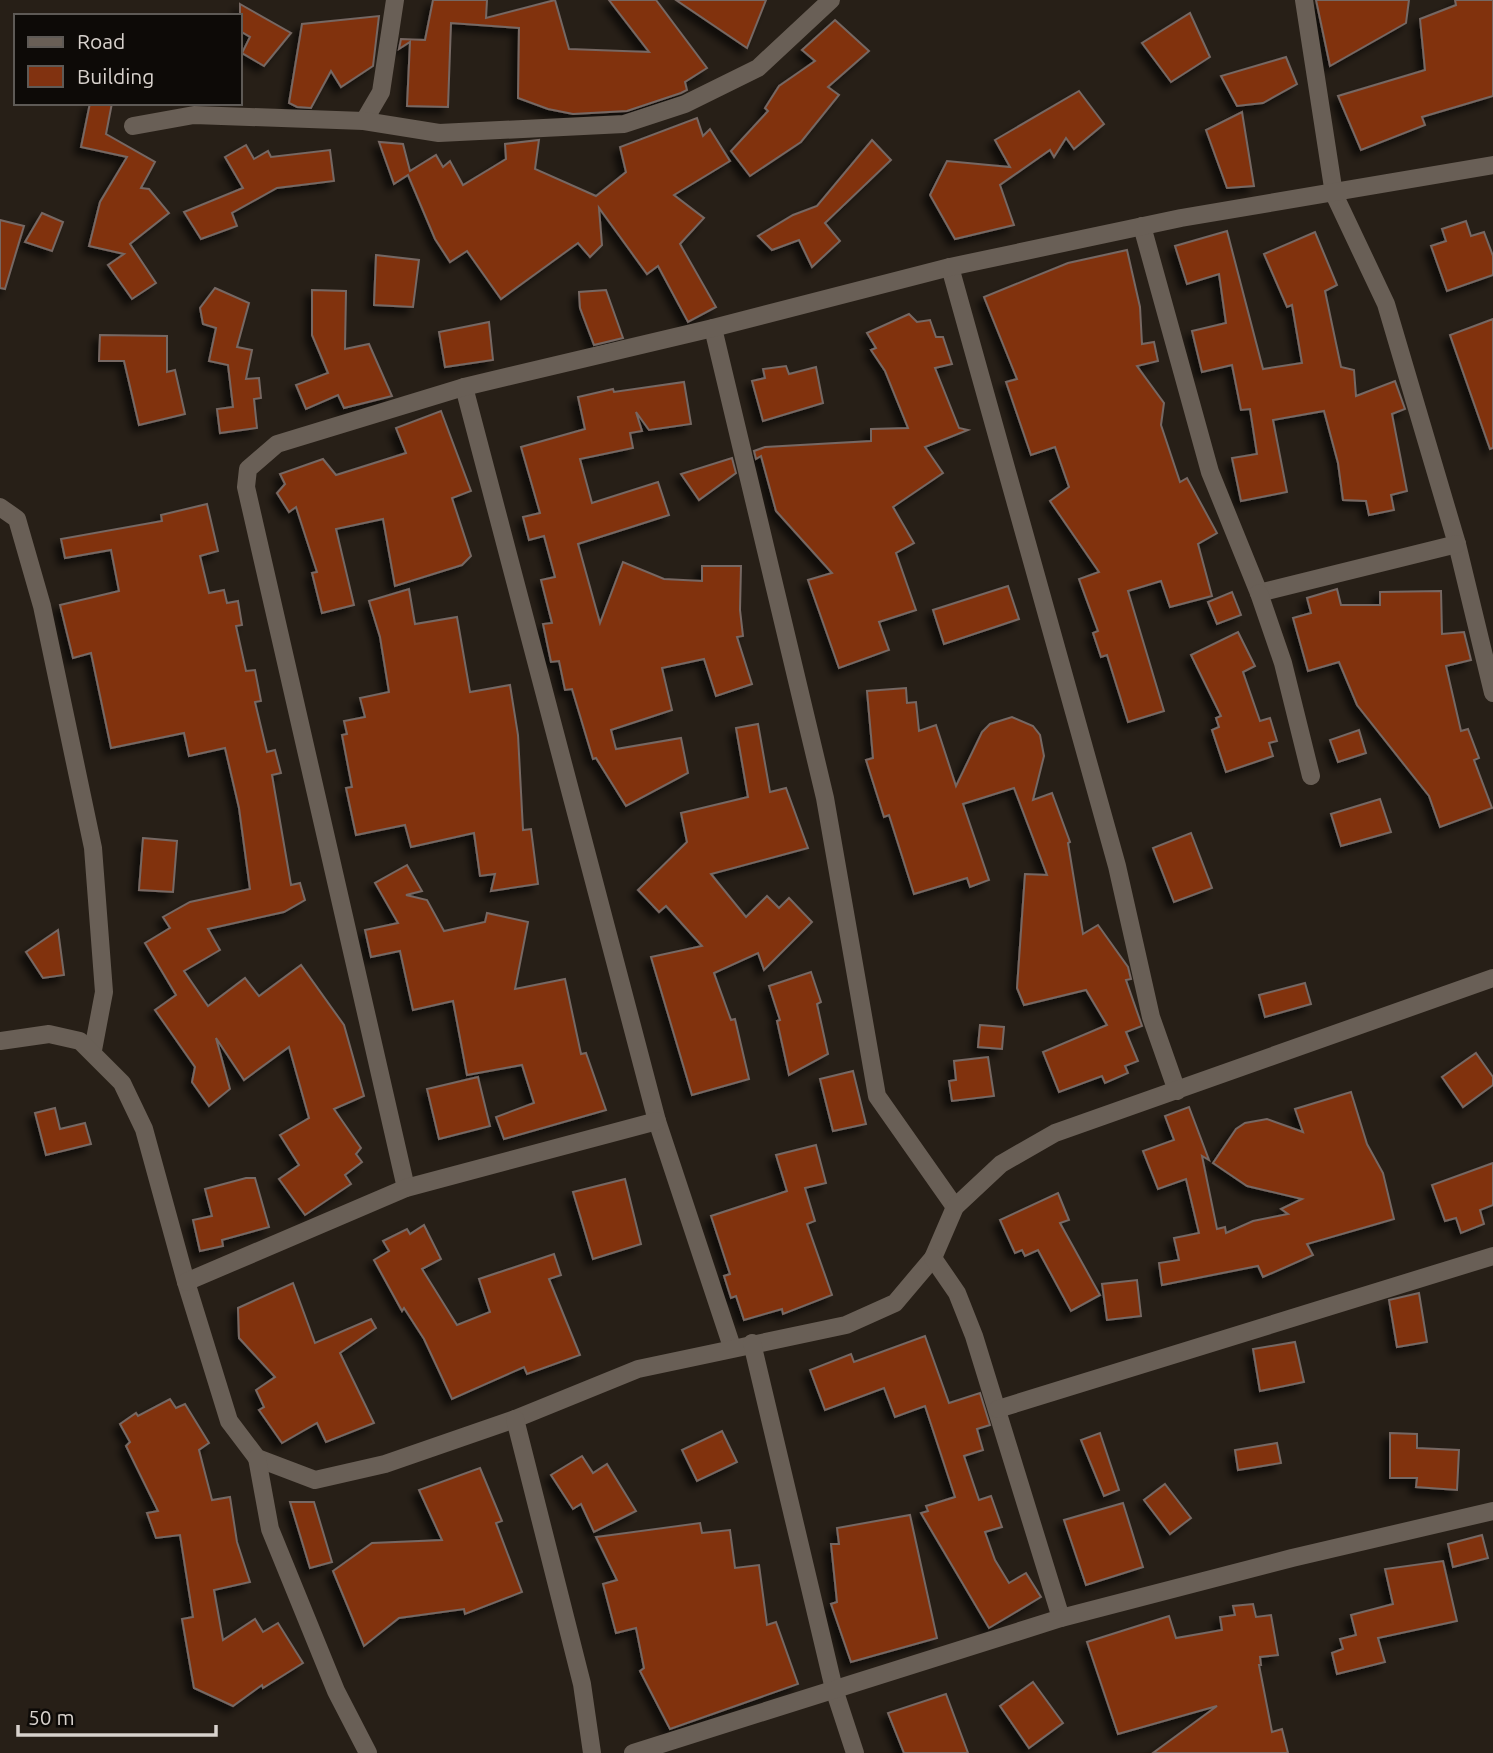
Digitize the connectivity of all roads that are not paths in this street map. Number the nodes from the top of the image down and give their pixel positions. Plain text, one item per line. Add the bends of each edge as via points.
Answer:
1 (395, 0) edge
2 (831, 0) edge
3 (1304, 0) edge
4 (364, 121) junction
5 (133, 126) dead end
6 (1493, 165) edge
7 (1334, 194) junction
8 (1142, 226) junction
9 (950, 267) junction
10 (713, 328) junction
11 (464, 387) junction
12 (0, 507) edge
13 (1457, 544) junction
14 (1259, 593) junction
15 (1493, 693) edge
16 (1311, 776) dead end
17 (1493, 978) edge
18 (0, 1041) edge
19 (93, 1050) junction
20 (1177, 1091) junction
21 (657, 1121) junction
22 (406, 1188) junction
23 (954, 1207) junction
24 (1493, 1256) edge
25 (933, 1258) junction
26 (186, 1282) junction
27 (752, 1343) junction
28 (732, 1347) junction
29 (998, 1409) junction
30 (515, 1419) junction
31 (257, 1458) junction
32 (1493, 1511) edge
33 (1061, 1618) junction
34 (834, 1689) junction
35 (368, 1753) edge
36 (592, 1753) edge
37 (633, 1753) edge
38 (855, 1753) edge

1 - 4 street via 381,92
2 - 4 street via 758,68 685,104 624,124 439,133
3 - 7 street
4 - 5 street via 194,115
6 - 7 street
7 - 8 street
7 - 13 street via 1386,304
8 - 9 street
8 - 14 street via 1210,471
9 - 10 street
9 - 20 street via 1117,866 1151,1017
10 - 11 street
10 - 23 street via 825,798 877,1096
11 - 21 street
11 - 22 street via 277,444 248,469 246,487
12 - 19 street via 17,519 42,606 93,848 104,992
13 - 14 street
13 - 15 street
14 - 16 street via 1283,663
17 - 20 street
18 - 19 street via 49,1034 80,1041
19 - 26 street via 122,1083 144,1129
20 - 23 street via 1055,1133 1001,1164
21 - 22 street
21 - 28 street
22 - 26 street
23 - 25 street
24 - 29 street
25 - 27 street via 895,1303 846,1325
25 - 29 street via 957,1293
26 - 31 street via 229,1421
27 - 28 street
27 - 34 street
28 - 30 street via 638,1369
29 - 33 street
30 - 31 street via 385,1464 315,1480
30 - 36 street via 582,1684
31 - 35 street via 270,1529 336,1691
32 - 33 street
33 - 34 street
34 - 37 street
34 - 38 street

